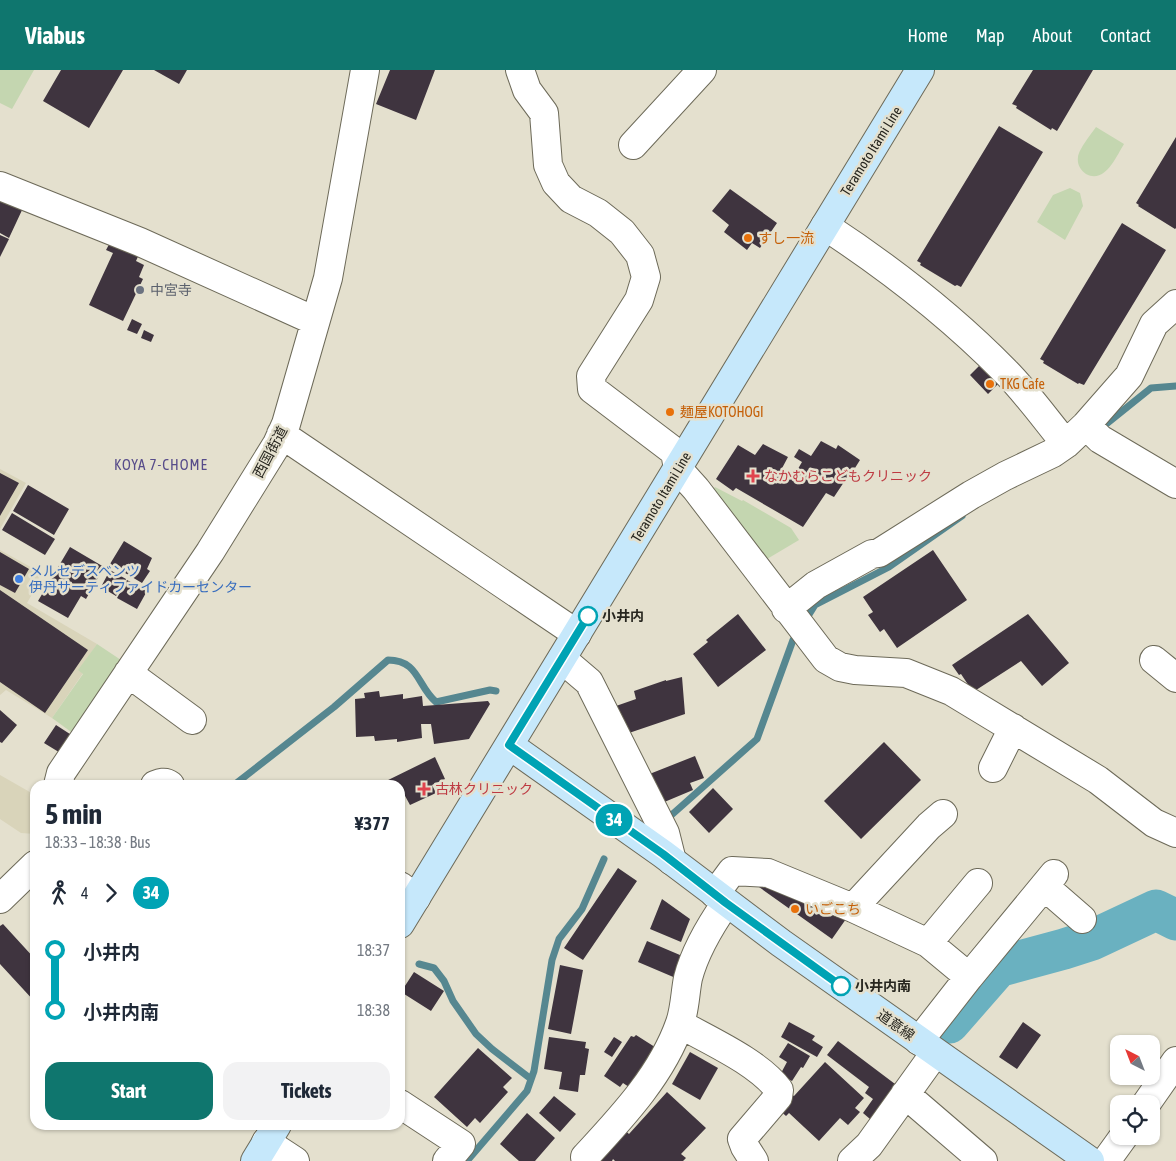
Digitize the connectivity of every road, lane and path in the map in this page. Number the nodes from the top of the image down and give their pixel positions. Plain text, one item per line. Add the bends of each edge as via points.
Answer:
1 (365, 70) edge
2 (520, 70) edge
3 (702, 70) edge
4 (920, 70) edge
5 (633, 145) dead end
6 (0, 186) edge
7 (825, 226) junction
8 (1176, 304) edge
9 (315, 321) junction
10 (1086, 425) junction
11 (281, 434) junction
12 (1066, 444) junction
13 (678, 469) junction
14 (1176, 484) edge
15 (786, 609) junction
16 (577, 634) junction
17 (562, 659) junction
18 (1154, 660) dead end
19 (128, 673) junction
20 (1176, 678) edge
21 (192, 720) dead end
22 (1012, 728) junction
23 (509, 745) junction
24 (993, 768) dead end
25 (59, 780) edge
26 (930, 818) dead end
27 (1176, 833) edge
28 (672, 861) junction
29 (30, 870) edge
30 (978, 882) dead end
31 (408, 892) edge
32 (720, 898) junction
33 (0, 899) edge
34 (853, 908) junction
35 (1082, 919) dead end
36 (928, 942) junction
37 (969, 977) junction
38 (680, 1024) junction
39 (927, 1047) junction
40 (1176, 1061) edge
41 (905, 1094) junction
42 (1152, 1095) edge
43 (405, 1107) edge
44 (266, 1143) edge
45 (1118, 1145) edge
46 (585, 1157) dead end
47 (295, 1161) edge
48 (447, 1161) edge
49 (754, 1161) edge
50 (852, 1161) edge
51 (983, 1161) edge
52 (1090, 1161) edge
53 (1106, 1161) edge

1 - 9 street, 西国街道 via 328,278
2 - 13 street via 527,90 544,113 548,165 556,183 571,199 598,213 622,232 640,255 646,277 639,300 592,376 592,389 675,452
3 - 5 street
4 - 7 main road, Teramoto Itami Line
6 - 9 street via 140,242
7 - 12 street via 956,324 1006,372
7 - 13 main road, Teramoto Itami Line
8 - 10 street via 1154,324 1129,376
9 - 11 street, 西国街道
10 - 12 street
10 - 14 street via 1100,440
11 - 16 street
11 - 19 street, 西国街道 via 210,552
12 - 15 street via 971,495 879,553 816,585
13 - 15 street via 696,488
13 - 16 main road, Teramoto Itami Line
15 - 22 street via 826,659 840,667 906,673 951,691
16 - 17 main road, Teramoto Itami Line
17 - 23 main road, Teramoto Itami Line
17 - 28 street via 589,682 665,833
18 - 20 street
19 - 21 street
19 - 25 street, 西国街道
22 - 24 street
22 - 27 street via 1098,780 1154,823
23 - 28 main road, 道意線
23 - 31 main road, Teramoto Itami Line
26 - 34 street
28 - 32 main road, 道意線
29 - 33 street
30 - 36 street
32 - 34 street via 732,871 768,873
32 - 38 street via 688,977
32 - 39 main road, 道意線
34 - 36 street
35 - 37 street via 1049,880 1007,916
36 - 37 street
37 - 39 street
38 - 46 street via 643,1088
38 - 49 street via 755,1067 779,1090 778,1097 742,1139
39 - 41 street
39 - 52 main road, 道意線
40 - 42 street
41 - 50 street via 869,1145
41 - 51 street
43 - 48 street via 461,1144
44 - 47 street
45 - 53 street

